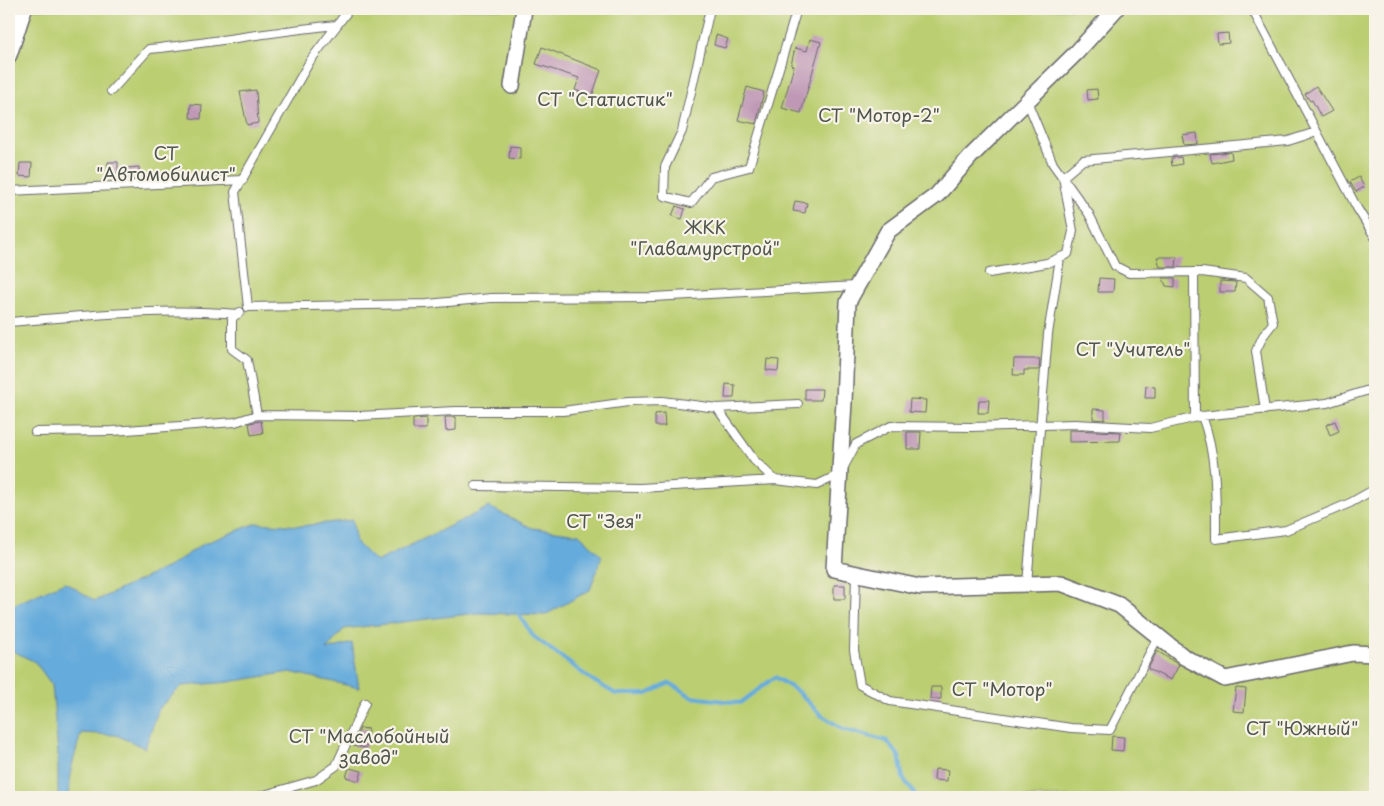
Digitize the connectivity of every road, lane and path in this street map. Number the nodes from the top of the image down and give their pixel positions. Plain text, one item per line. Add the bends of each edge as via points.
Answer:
1 (24, 9) edge
2 (347, 9) edge
3 (524, 9) edge
4 (710, 9) edge
5 (798, 9) edge
6 (1116, 9) edge
7 (1252, 9) edge
8 (337, 25) junction
9 (9, 55) edge
10 (512, 86) dead end
11 (111, 91) dead end
12 (1027, 101) junction
13 (1316, 132) junction
14 (1063, 177) junction
15 (243, 180) junction
16 (9, 191) edge
17 (1375, 237) edge
18 (1060, 258) junction
19 (989, 272) dead end
20 (1194, 272) junction
21 (856, 286) junction
22 (248, 307) junction
23 (238, 314) junction
24 (9, 322) edge
25 (1375, 388) edge
26 (798, 404) dead end
27 (716, 408) junction
28 (1266, 410) junction
29 (258, 415) junction
30 (1199, 416) junction
31 (1041, 425) junction
32 (35, 432) dead end
33 (840, 474) junction
34 (775, 480) junction
35 (476, 486) dead end
36 (1375, 489) edge
37 (856, 574) junction
38 (1027, 584) junction
39 (1158, 637) junction
40 (1375, 654) edge
41 (365, 704) dead end
42 (257, 797) edge

1 - 9 street
2 - 8 lane
3 - 10 street
4 - 5 lane via 682,132 665,167 664,196 691,203 711,177 749,167
6 - 12 street
7 - 13 lane
8 - 11 lane via 149,49
8 - 15 lane via 310,62
12 - 14 lane via 1053,164
12 - 21 street via 937,195 888,231
13 - 14 lane via 1288,141 1083,160
13 - 17 lane
14 - 18 lane via 1073,231 1068,254
14 - 20 lane via 1089,214 1115,266 1129,273
15 - 16 lane
15 - 22 lane via 235,192
18 - 19 lane
18 - 31 lane via 1048,334
20 - 28 lane via 1246,278 1268,296 1273,323 1256,351
20 - 30 lane
21 - 22 lane via 652,297 492,298 427,304
21 - 33 street via 848,302
22 - 23 lane
23 - 24 lane via 198,310
23 - 29 lane via 232,318 232,350 247,360
25 - 28 lane via 1327,403
26 - 27 lane
27 - 29 lane via 662,401 563,411
27 - 34 lane via 754,460
28 - 30 lane
29 - 32 lane via 216,424
30 - 31 lane via 1150,428
30 - 36 lane via 1209,435 1216,472 1216,539 1286,530
31 - 33 lane via 891,426 856,444
31 - 38 lane
33 - 34 lane via 817,485
33 - 37 street via 834,569
34 - 35 lane via 640,488
37 - 38 street via 920,587
37 - 39 lane via 854,650 860,686 890,701 1071,728 1110,730
38 - 39 street via 1062,583 1119,605
39 - 40 street via 1184,657 1225,679 1353,654
41 - 42 lane via 336,766 316,780

